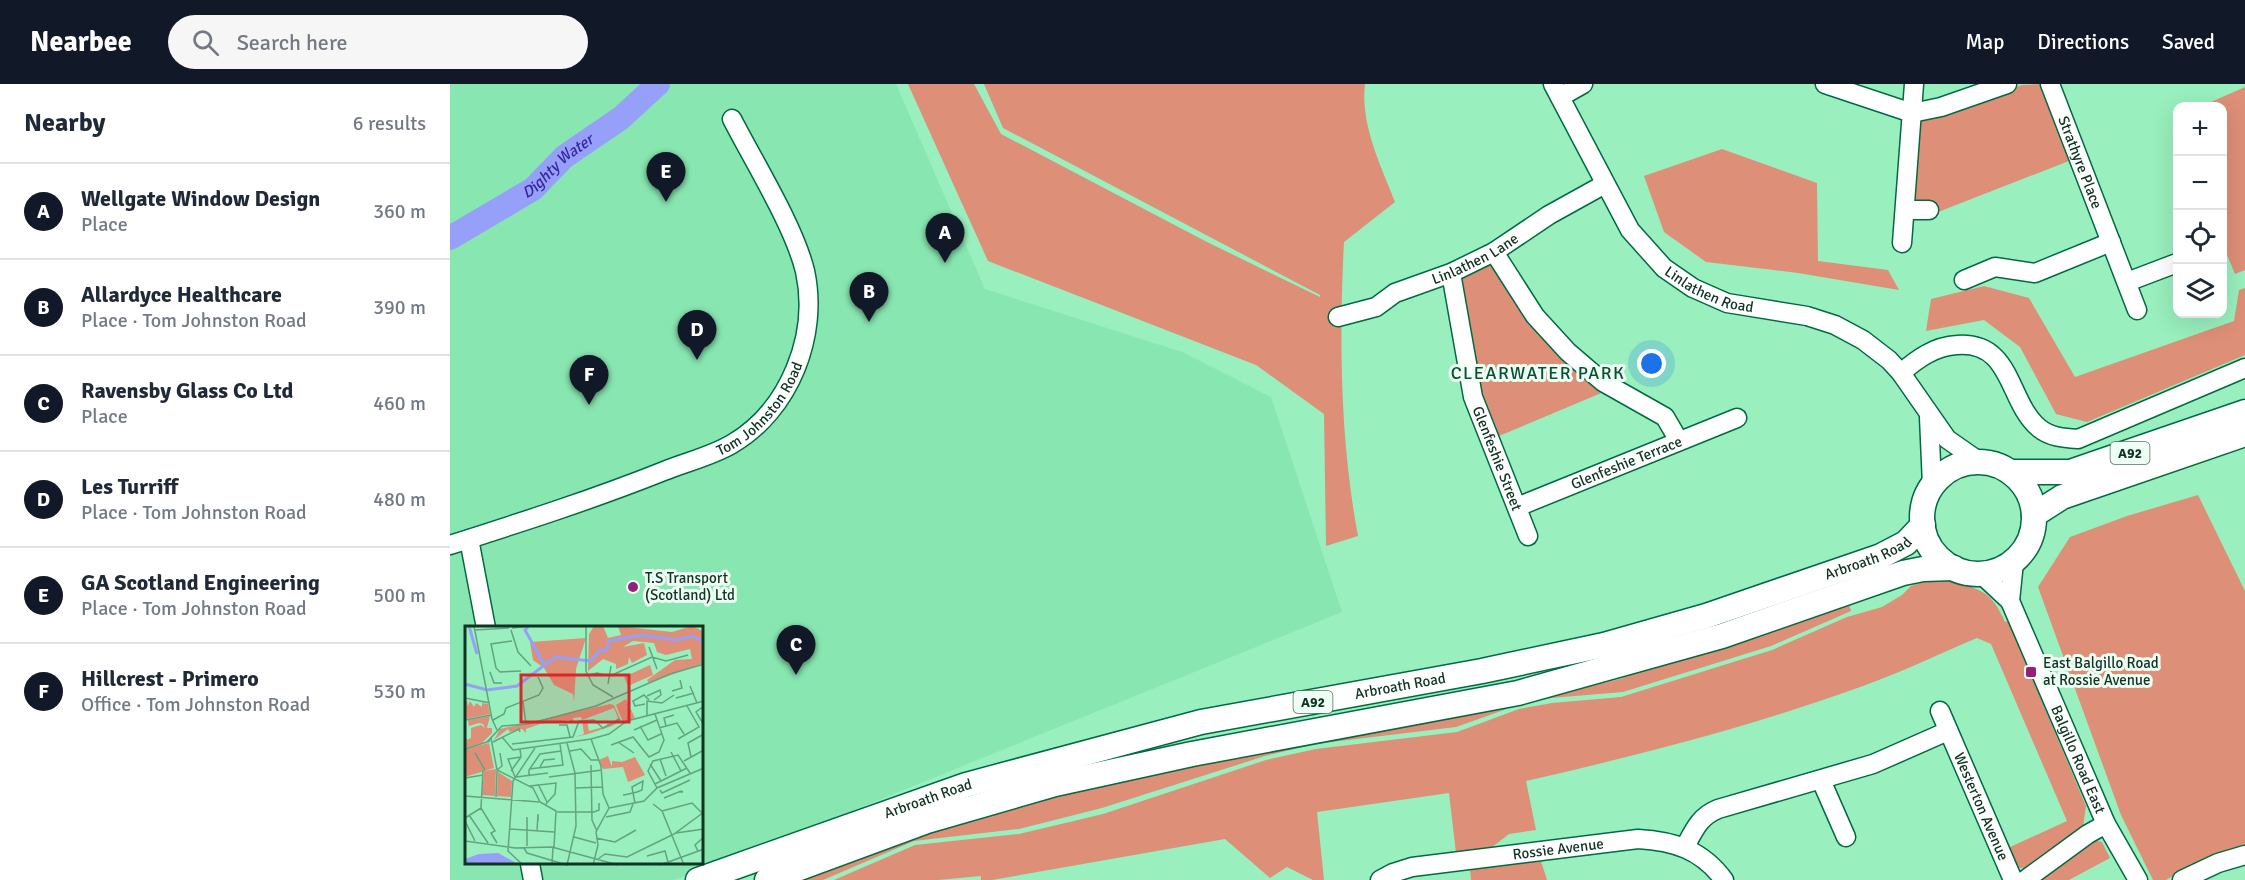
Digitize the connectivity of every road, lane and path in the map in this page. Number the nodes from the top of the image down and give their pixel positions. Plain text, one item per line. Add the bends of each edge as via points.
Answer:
1 (1583, 84) edge
2 (1826, 84) edge
3 (1914, 84) edge
4 (2007, 84) edge
5 (2050, 84) edge
6 (1556, 91) edge
7 (1912, 113) junction
8 (732, 119) dead end
9 (1605, 184) junction
10 (1905, 210) junction
11 (1929, 210) dead end
12 (2111, 242) junction
13 (1902, 243) dead end
14 (1494, 252) junction
15 (2174, 264) edge
16 (1451, 273) junction
17 (1964, 280) dead end
18 (2127, 282) junction
19 (2137, 310) dead end
20 (1338, 317) dead end
21 (2245, 368) edge
22 (1901, 373) junction
23 (2245, 412) edge
24 (1929, 417) junction
25 (1737, 418) dead end
26 (2245, 434) edge
27 (1679, 441) junction
28 (1980, 462) junction
29 (2010, 472) junction
30 (1932, 485) junction
31 (1517, 507) junction
32 (2034, 515) junction
33 (1923, 525) junction
34 (1528, 536) dead end
35 (470, 539) junction
36 (450, 545) edge
37 (2014, 561) junction
38 (1954, 568) junction
39 (1981, 574) junction
40 (2010, 601) junction
41 (486, 626) edge
42 (1940, 711) dead end
43 (1948, 731) junction
44 (1821, 780) junction
45 (2106, 824) junction
46 (1846, 837) dead end
47 (1685, 847) junction
48 (2245, 855) edge
49 (530, 865) edge
50 (533, 880) edge
51 (698, 880) edge
52 (767, 880) edge
53 (1380, 880) edge
54 (1724, 880) edge
55 (2013, 880) edge
56 (2025, 880) edge
57 (2138, 880) edge
58 (2182, 880) edge

1 - 6 street
2 - 7 street
3 - 7 street
4 - 7 street
5 - 12 street, Strathyre Place
6 - 9 street, Linlathen Road
7 - 10 street
8 - 35 street, Tom Johnston Road via 792,237 804,270 809,306 806,344 788,384 772,409 732,444 623,487
9 - 14 street, Linlathen Lane
9 - 22 street, Linlathen Road via 1630,230 1678,280 1727,303 1807,315 1835,325 1875,348
10 - 11 street
10 - 13 street
12 - 17 street via 2035,273 1995,267
12 - 18 street, Strathyre Place
14 - 16 street, Linlathen Lane
14 - 27 street via 1535,315 1560,344 1603,382 1665,417
15 - 18 street
16 - 20 street, Linlathen Lane via 1395,293 1376,307
16 - 31 street, Glenfeshie Street via 1470,388
18 - 19 street, Strathyre Place
21 - 22 street via 2078,438 2062,438 2037,426 2003,367 1978,347 1952,345 1936,350
22 - 24 street, Linlathen Road
23 - 29 main road, A92 via 2070,472
24 - 28 street, Linlathen Road via 1947,439
24 - 30 street, Linlathen Road
25 - 27 street, Glenfeshie Terrace
26 - 32 main road, A92 via 2062,497
27 - 31 street, Glenfeshie Terrace
28 - 29 main road, A92
28 - 30 main road via 1953,468
29 - 32 main road via 2028,491
30 - 33 main road via 1923,511
31 - 34 street, Glenfeshie Street
32 - 37 main road via 2033,533
33 - 38 main road, A92 via 1933,551
33 - 51 main road, Arbroath Road / A92 via 1906,543 1881,555 1706,616 1604,645 1482,671 1201,722 966,785
35 - 36 street, Tom Johnston Road
35 - 41 street
37 - 39 main road
37 - 40 street, Balgillo Road East
38 - 39 main road, A92
38 - 52 main road, Arbroath Road / A92 via 1903,573 1722,636 1518,693 1192,754 1055,784 927,821
39 - 40 street, Balgillo Road East
40 - 45 street, Balgillo Road East
42 - 43 street, Westerton Avenue
43 - 44 street via 1874,764
43 - 55 street, Westerton Avenue
44 - 46 street
44 - 47 street via 1706,814
45 - 56 street
45 - 57 street, Balgillo Road East
47 - 53 street, Rossie Avenue via 1638,839 1412,867
47 - 54 street, Rossie Avenue via 1703,857
48 - 58 street
49 - 50 street

